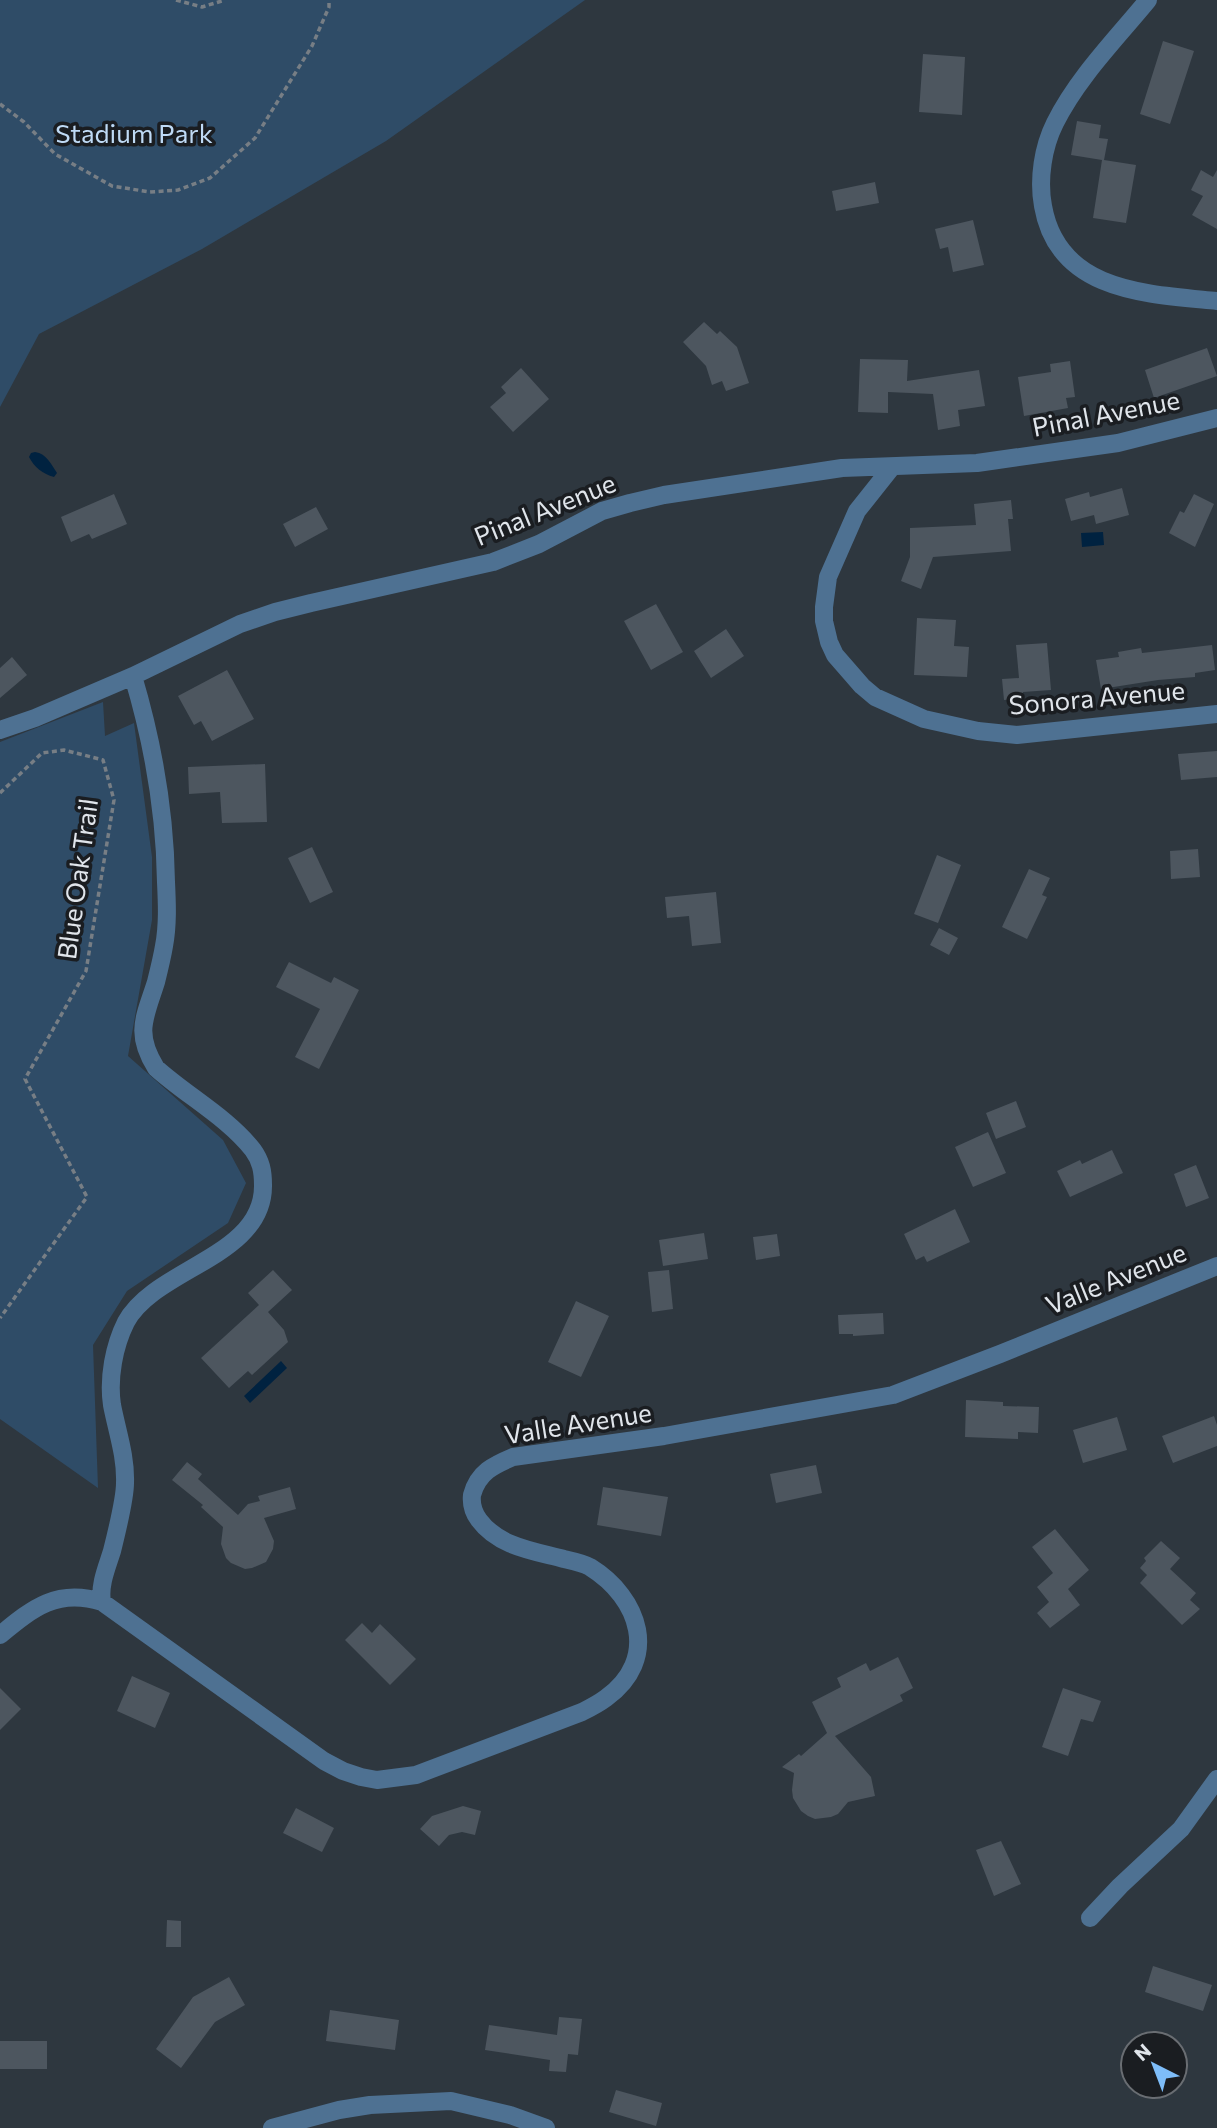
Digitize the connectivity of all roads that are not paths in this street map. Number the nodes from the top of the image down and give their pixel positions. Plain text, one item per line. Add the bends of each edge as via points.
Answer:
1 (1148, 0) edge
2 (1217, 301) edge
3 (1217, 418) edge
4 (892, 467) junction
5 (133, 676) junction
6 (1217, 714) edge
7 (0, 730) edge
8 (1217, 1266) edge
9 (102, 1602) junction
10 (0, 1635) edge
11 (1217, 1779) edge
12 (1090, 1918) dead end
13 (272, 2128) edge
14 (546, 2128) edge

1 - 2 street via 1073,91 1054,125 1041,174 1046,225 1060,250 1081,270 1102,281 1154,295
3 - 4 street, Pinal Avenue via 1118,443 977,463
4 - 5 street, Pinal Avenue via 842,468 630,502 493,562 240,624
4 - 6 street, Sonora Avenue via 858,511 828,577 824,607 835,655 875,697 924,719 1017,735
5 - 7 street, Pinal Avenue
5 - 9 street via 165,836 166,929 143,1022 144,1040 156,1068 234,1129 252,1149 261,1162 263,1196 253,1221 236,1240 146,1298 127,1320 117,1345 112,1402 126,1485 100,1593
8 - 9 street, Valle Avenue via 893,1395 664,1436 513,1457 490,1466 474,1488 471,1501 482,1525 508,1544 587,1565 608,1580 632,1611 639,1630 638,1646 627,1676 606,1698 582,1712 416,1775 377,1780 333,1766
9 - 10 street, Valle Avenue via 60,1598 34,1609
11 - 12 street via 1181,1829
13 - 14 street via 370,2105 451,2101

